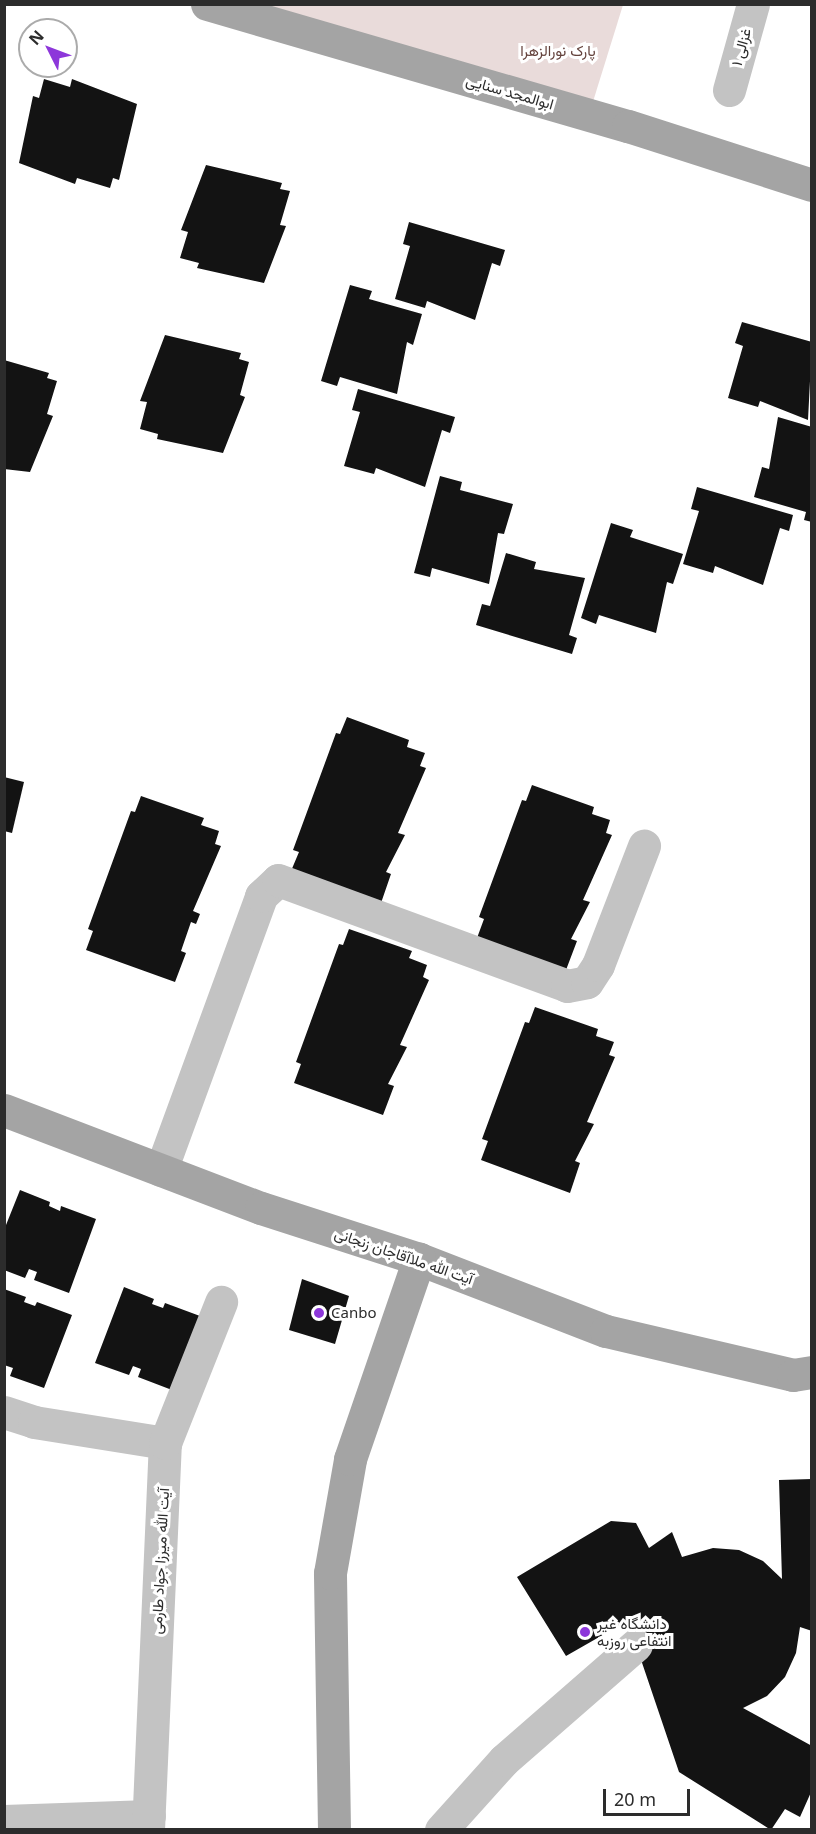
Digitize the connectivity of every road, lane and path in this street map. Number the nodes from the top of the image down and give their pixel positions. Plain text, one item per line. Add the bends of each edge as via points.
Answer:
1 (753, 4) edge
2 (216, 6) edge
3 (729, 90) dead end
4 (812, 185) edge
5 (645, 846) dead end
6 (4, 1110) edge
7 (161, 1170) junction
8 (419, 1259) junction
9 (221, 1302) dead end
10 (812, 1372) edge
11 (4, 1412) edge
12 (165, 1443) junction
13 (636, 1645) dead end
14 (4, 1821) edge
15 (148, 1823) edge
16 (334, 1830) edge
17 (441, 1830) edge

1 - 3 street, غزالی ۱
2 - 4 main road, ابوالمجد سنایی via 628,126
5 - 7 street via 598,965 587,982 567,986 278,880 261,896
6 - 7 main road, آیت الله ملاآقاجان زنجانی
7 - 8 main road, آیت الله ملاآقاجان زنجانی
8 - 10 main road, آیت الله ملاآقاجان زنجانی via 606,1331 793,1375
8 - 16 main road via 350,1459 330,1573
9 - 12 street, آیت الله میرزا جواد طارمی
11 - 12 street via 34,1422
12 - 15 street, آیت الله میرزا جواد طارمی
13 - 17 street via 504,1760
14 - 15 street

